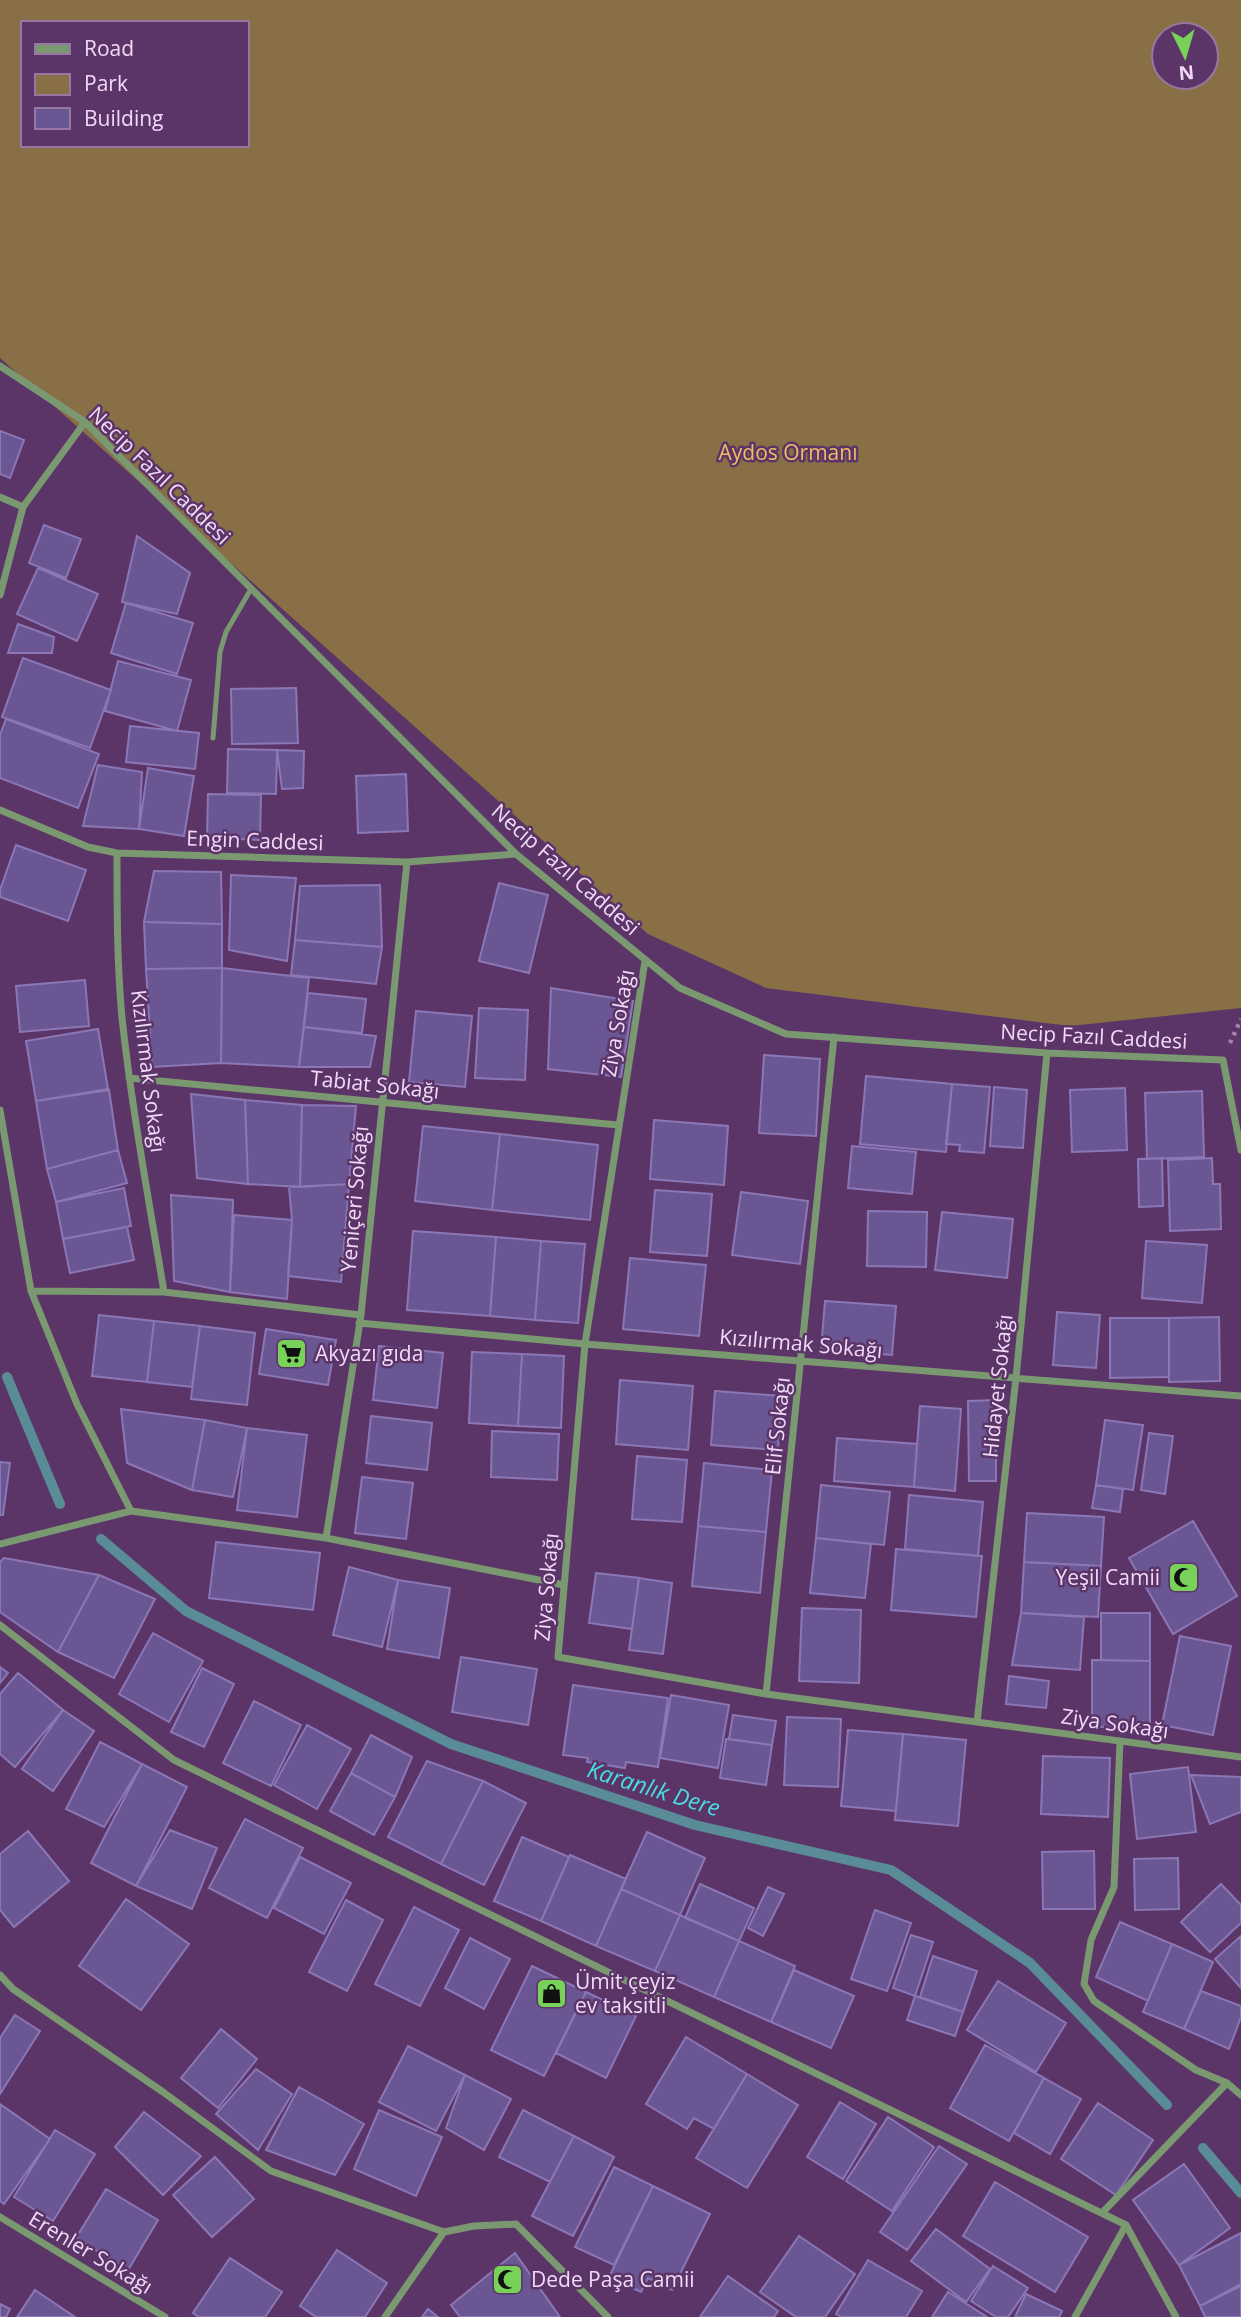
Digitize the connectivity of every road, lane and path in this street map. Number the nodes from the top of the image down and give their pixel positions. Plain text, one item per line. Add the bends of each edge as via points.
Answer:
1 (0, 366) edge
2 (85, 422) junction
3 (0, 497) edge
4 (23, 507) junction
5 (251, 589) junction
6 (0, 595) edge
7 (213, 738) dead end
8 (0, 810) edge
9 (117, 853) junction
10 (516, 855) junction
11 (407, 862) junction
12 (645, 961) junction
13 (834, 1037) junction
14 (1046, 1053) junction
15 (129, 1078) junction
16 (381, 1103) junction
17 (0, 1110) edge
18 (618, 1125) junction
19 (1241, 1150) edge
20 (32, 1291) junction
21 (164, 1292) junction
22 (360, 1319) junction
23 (585, 1344) junction
24 (802, 1361) junction
25 (1016, 1378) junction
26 (1241, 1396) edge
27 (131, 1511) junction
28 (326, 1538) junction
29 (0, 1544) edge
30 (564, 1585) junction
31 (0, 1625) edge
32 (766, 1693) junction
33 (977, 1722) junction
34 (1120, 1741) junction
35 (1241, 1757) edge
36 (0, 1975) edge
37 (1227, 2083) junction
38 (1241, 2095) edge
39 (1102, 2213) junction
40 (0, 2217) edge
41 (1126, 2225) junction
42 (444, 2232) junction
43 (165, 2317) edge
44 (385, 2317) edge
45 (608, 2317) edge
46 (1075, 2317) edge
47 (1176, 2317) edge

1 - 2 street, Necip Fazıl Caddesi
2 - 4 street
2 - 5 street, Necip Fazıl Caddesi
3 - 4 street
4 - 6 street
5 - 7 lane via 223,642
5 - 10 street, Necip Fazıl Caddesi
8 - 9 street, Engin Caddesi via 88,847
9 - 11 street, Engin Caddesi
9 - 15 street, Kızılırmak Sokağı via 117,932
10 - 11 street, Engin Caddesi
10 - 12 street, Necip Fazıl Caddesi
11 - 16 street, Yeniçeri Sokağı
12 - 13 street, Necip Fazıl Caddesi via 680,988 786,1034
12 - 18 street, Ziya Sokağı
13 - 14 street, Necip Fazıl Caddesi
13 - 24 street, Elif Sokağı
14 - 19 street, Necip Fazıl Caddesi via 1223,1060
14 - 25 street, Hidayet Sokağı
15 - 16 street, Tabiat Sokağı
15 - 21 street, Kızılırmak Sokağı
16 - 18 street, Tabiat Sokağı
16 - 22 street, Yeniçeri Sokağı
17 - 20 street
18 - 23 street, Ziya Sokağı
20 - 21 street, Kızılırmak Sokağı
20 - 27 street via 77,1404
21 - 22 street, Kızılırmak Sokağı
22 - 23 street, Kızılırmak Sokağı
22 - 28 street, Yeniçeri Sokağı
23 - 24 street, Kızılırmak Sokağı
23 - 30 street, Ziya Sokağı
24 - 25 street, Kızılırmak Sokağı
24 - 32 street, Elif Sokağı
25 - 26 street, Kızılırmak Sokağı
25 - 33 street, Hidayet Sokağı
27 - 28 street
27 - 29 street
28 - 30 street
30 - 32 street, Ziya Sokağı via 558,1657
31 - 39 street via 174,1760
32 - 33 street, Ziya Sokağı
33 - 34 street, Ziya Sokağı
34 - 35 street, Ziya Sokağı
34 - 37 street via 1114,1887 1091,1940 1084,1984 1094,2001 1196,2070
36 - 42 street via 13,1989 271,2171
37 - 38 street
37 - 39 street
39 - 41 street
40 - 43 street, Erenler Sokağı
41 - 46 street
41 - 47 street
42 - 44 street
42 - 45 street via 516,2224

